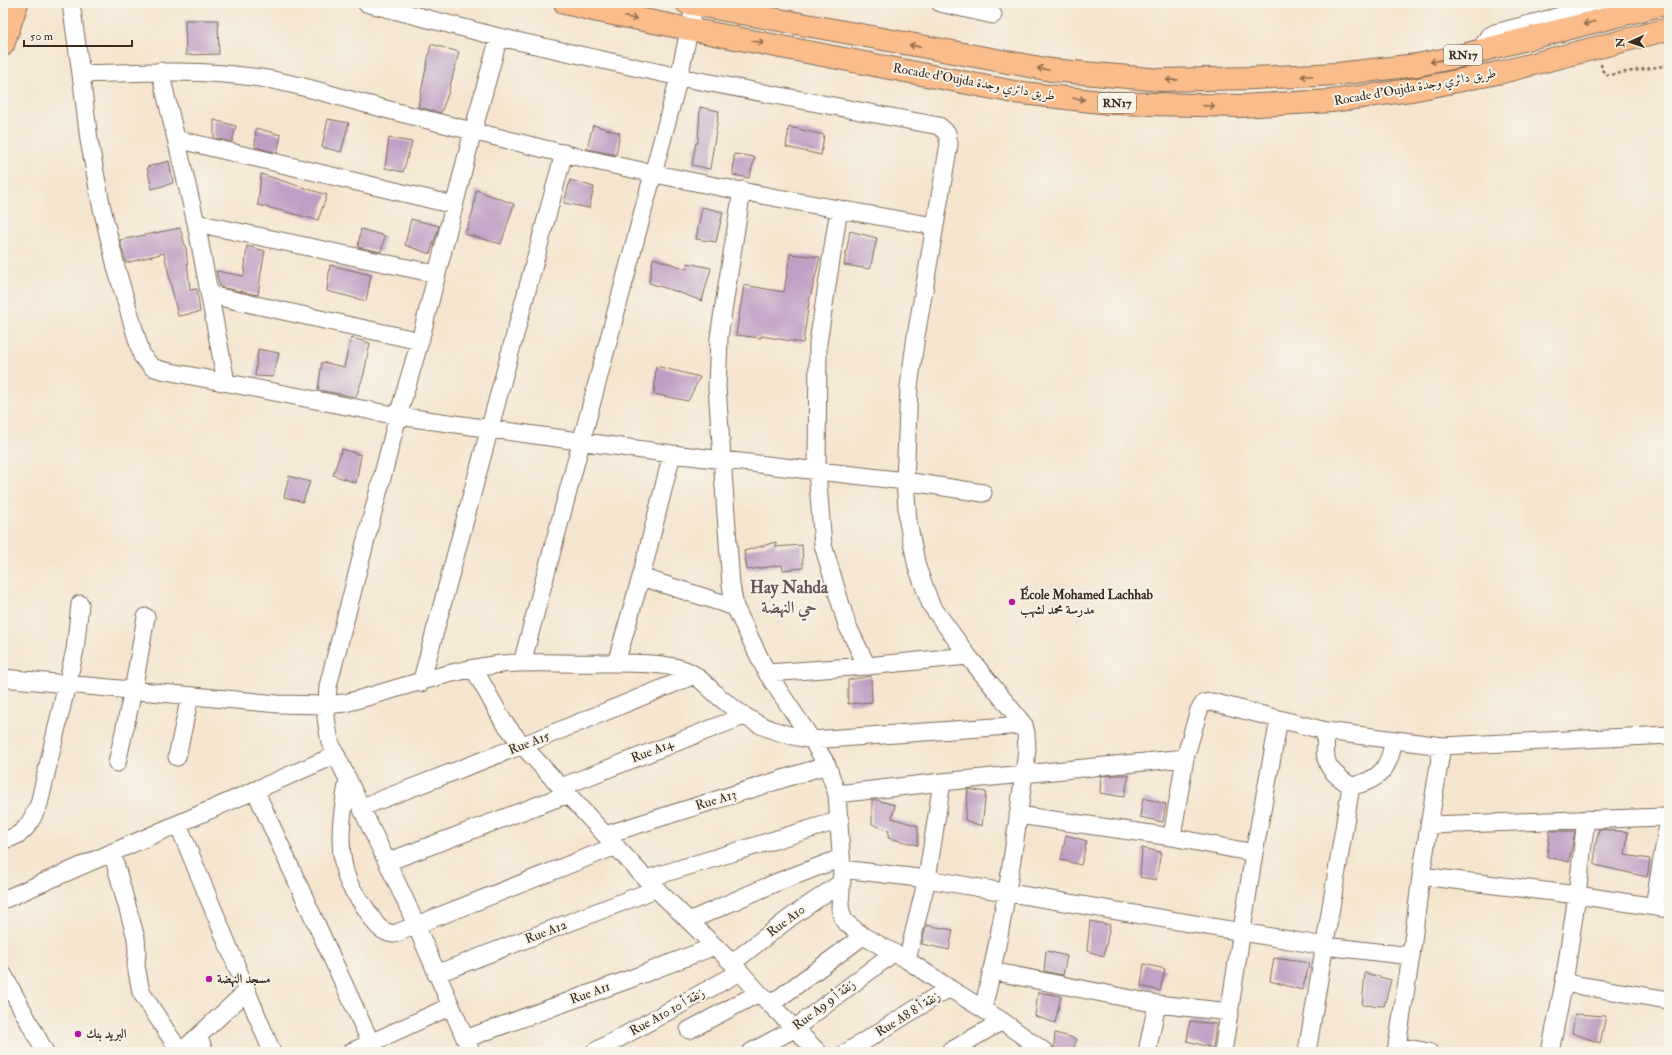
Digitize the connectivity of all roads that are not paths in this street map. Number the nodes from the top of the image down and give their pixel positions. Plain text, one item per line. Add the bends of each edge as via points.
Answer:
1 (18, 3) edge
2 (27, 3) edge
3 (71, 3) edge
4 (366, 3) edge
5 (565, 3) edge
6 (692, 3) edge
7 (940, 3) edge
8 (1610, 3) edge
9 (1668, 3) edge
10 (994, 15) dead end
11 (11, 24) junction
12 (689, 29) junction
13 (1669, 29) edge
14 (499, 37) junction
15 (3, 45) edge
16 (1480, 51) junction
17 (160, 71) junction
18 (81, 74) junction
19 (679, 76) junction
20 (473, 131) junction
21 (176, 139) junction
22 (564, 153) junction
23 (653, 173) junction
24 (742, 190) junction
25 (454, 205) junction
26 (839, 209) junction
27 (196, 223) junction
28 (934, 226) junction
29 (436, 274) junction
30 (210, 295) junction
31 (420, 341) junction
32 (226, 382) junction
33 (398, 416) junction
34 (490, 429) junction
35 (580, 440) junction
36 (672, 454) junction
37 (721, 459) junction
38 (817, 471) junction
39 (905, 481) junction
40 (983, 493) dead end
41 (641, 577) junction
42 (80, 604) dead end
43 (735, 607) junction
44 (146, 617) dead end
45 (968, 656) junction
46 (522, 663) junction
47 (616, 663) junction
48 (867, 666) junction
49 (474, 669) junction
50 (767, 673) junction
51 (695, 675) junction
52 (3, 678) edge
53 (421, 682) junction
54 (68, 684) junction
55 (133, 690) junction
56 (190, 696) junction
57 (326, 705) junction
58 (744, 716) junction
59 (1279, 720) junction
60 (1024, 725) junction
61 (1326, 731) junction
62 (1669, 735) edge
63 (812, 740) junction
64 (1393, 741) junction
65 (523, 746) junction
66 (1442, 746) junction
67 (336, 755) junction
68 (177, 757) dead end
69 (1185, 758) junction
70 (117, 763) dead end
71 (827, 765) junction
72 (1024, 774) junction
73 (348, 779) junction
74 (942, 782) junction
75 (1351, 786) junction
76 (255, 790) junction
77 (564, 790) junction
78 (837, 794) junction
79 (362, 807) junction
80 (1018, 815) junction
81 (1586, 819) junction
82 (840, 820) junction
83 (178, 824) junction
84 (1429, 825) junction
85 (1172, 837) junction
86 (3, 840) edge
87 (610, 841) junction
88 (112, 852) junction
89 (1254, 853) junction
90 (387, 862) junction
91 (842, 870) junction
92 (1421, 876) junction
93 (927, 879) junction
94 (651, 884) junction
95 (1006, 893) junction
96 (1577, 895) junction
97 (3, 900) edge
98 (1662, 908) edge
99 (689, 921) junction
100 (416, 926) junction
101 (1241, 932) junction
102 (863, 936) junction
103 (715, 946) junction
104 (1325, 946) junction
105 (1411, 956) junction
106 (900, 957) junction
107 (736, 967) junction
108 (992, 971) junction
109 (3, 974) edge
110 (436, 974) junction
111 (1564, 983) junction
112 (949, 988) junction
113 (247, 991) junction
114 (765, 999) junction
115 (1669, 1000) edge
116 (1157, 1004) junction
117 (451, 1006) junction
118 (983, 1009) junction
119 (1230, 1012) junction
120 (1002, 1021) junction
121 (794, 1028) junction
122 (688, 1030) dead end
123 (198, 1036) junction
124 (468, 1045) edge
125 (373, 1047) edge
126 (1396, 1049) edge
127 (45, 1052) edge
128 (180, 1052) edge
129 (205, 1052) edge
130 (272, 1052) edge
131 (351, 1052) edge
132 (594, 1052) edge
133 (751, 1052) edge
134 (818, 1052) edge
135 (847, 1052) edge
136 (950, 1052) edge
137 (1045, 1052) edge
138 (1147, 1052) edge
139 (1223, 1052) edge
140 (1307, 1052) edge
141 (1429, 1052) edge
142 (1550, 1052) edge

1 - 11 highway
2 - 11 highway
3 - 18 street
4 - 14 street
5 -> 12 highway, Rocade d'Oujda طريق دائري وجدة / RN17
6 - 12 street
16 -> 6 highway, Rocade d'Oujda طريق دائري وجدة / RN17 via 1417,65 1338,74 1161,80 1051,70
7 - 10 street
8 - 16 street via 1495,33 1488,37
9 -> 16 highway, Rocade d'Oujda طريق دائري وجدة / RN17
11 - 15 highway
12 -> 13 highway, Rocade d'Oujda طريق دائري وجدة / RN17 via 1014,92 1110,103 1240,106 1332,101 1417,89 1502,72
12 - 19 street
14 - 19 street
14 - 20 street
17 - 18 street
17 - 20 street via 263,78
17 - 21 street
18 - 32 street via 89,140 101,204 116,271 142,356 152,367 161,370
19 - 23 street
19 - 28 street via 939,126 948,133 949,144
20 - 22 street
20 - 25 street
21 - 25 street
21 - 27 street
22 - 23 street
22 - 34 street
23 - 24 street
23 - 35 street
24 - 26 street
24 - 37 street via 719,338 717,386
25 - 29 street
26 - 28 street
26 - 38 street via 818,343
27 - 29 street
27 - 30 street
28 - 39 street via 909,387
29 - 31 street
30 - 31 street
30 - 32 street
31 - 33 street
32 - 33 street
33 - 34 street
33 - 57 street via 328,686
34 - 35 street
34 - 53 street
35 - 36 street
35 - 46 street
36 - 37 street
36 - 41 street
37 - 38 street
37 - 43 street via 729,566
38 - 39 street
38 - 48 street via 823,545 847,625
39 - 40 street
39 - 45 street via 908,522 917,567 931,605
41 - 43 street
41 - 47 street
42 - 54 street
43 - 50 street
44 - 55 street
45 - 48 street
45 - 60 street
46 - 47 street
46 - 49 street
47 - 51 street via 676,667
48 - 50 street
49 - 53 street
49 - 65 street via 503,720
50 - 63 street
51 - 58 street
51 - 65 street, Rue A15
52 - 54 street
53 - 57 street via 345,703
54 - 55 street
54 - 86 street via 39,804 24,832
55 - 56 street
55 - 70 street
56 - 57 street via 278,704
56 - 68 street
57 - 67 street via 328,734
58 - 63 street via 774,731
58 - 77 street, Rue A14
59 - 61 street
59 - 69 street via 1212,702 1204,703 1199,710
59 - 89 street
60 - 63 street
60 - 72 street via 1027,750
61 - 64 street
61 - 75 street via 1324,756 1329,769 1336,777
62 - 66 street
63 - 71 street
64 - 66 street
64 - 75 street via 1392,754 1386,768 1362,784
65 - 77 street
65 - 79 street, Rue A15
66 - 84 street
67 - 73 street
67 - 76 street
69 - 72 street
69 - 85 street
71 - 78 street
71 - 87 street, Rue A13
72 - 74 street
72 - 80 street
73 - 79 street
73 - 100 street, Rue A13 via 341,835 342,858 348,883 385,933 394,934
74 - 78 street
74 - 93 street
75 - 104 street
76 - 83 street
76 - 125 street
77 - 87 street
77 - 90 street, Rue A14
78 - 82 street
79 - 90 street
80 - 85 street
80 - 95 street
81 - 84 street
81 - 96 street
81 - 98 street via 1666,819 1668,824
82 - 91 street
82 - 94 street, Rue A12
83 - 88 street
83 - 113 street
84 - 92 street
85 - 89 street
87 - 94 street
87 - 100 street, Rue A13
88 - 97 street
88 - 128 street via 136,938 136,966 141,992
89 - 101 street
90 - 100 street
91 - 93 street
91 - 99 street via 776,883
91 - 102 street via 842,916 844,921
91 - 107 street, Rue A10
92 - 96 street
92 - 105 street
93 - 95 street
93 - 106 street
94 - 99 street
94 - 110 street, Rue A12
95 - 101 street
95 - 108 street
96 - 98 street
96 - 111 street
99 - 103 street
100 - 110 street
101 - 104 street
101 - 119 street
102 - 106 street
102 - 114 street
103 - 107 street
103 - 124 street, Rue A11
104 - 105 street
104 - 140 street
105 - 126 street
106 - 112 street
106 - 121 street, Rue A9 زنقة أ 9
107 - 114 street
107 - 132 street, Rue A10 زنقة أ 10
108 - 116 street
108 - 118 street
109 - 127 street
110 - 117 street
111 - 115 street
111 - 142 street
112 - 118 street
112 - 135 street, Rue A8 زنقة أ 8
113 - 123 street
113 - 130 street
114 - 121 street
114 - 122 street
116 - 119 street
116 - 138 street
117 - 124 street
117 - 125 street
118 - 120 street
119 - 139 street
120 - 136 street
120 - 137 street
121 - 133 street, Rue A9 زنقة أ 9
121 - 134 street
123 - 128 street
123 - 129 street
125 - 131 street
126 - 141 street

